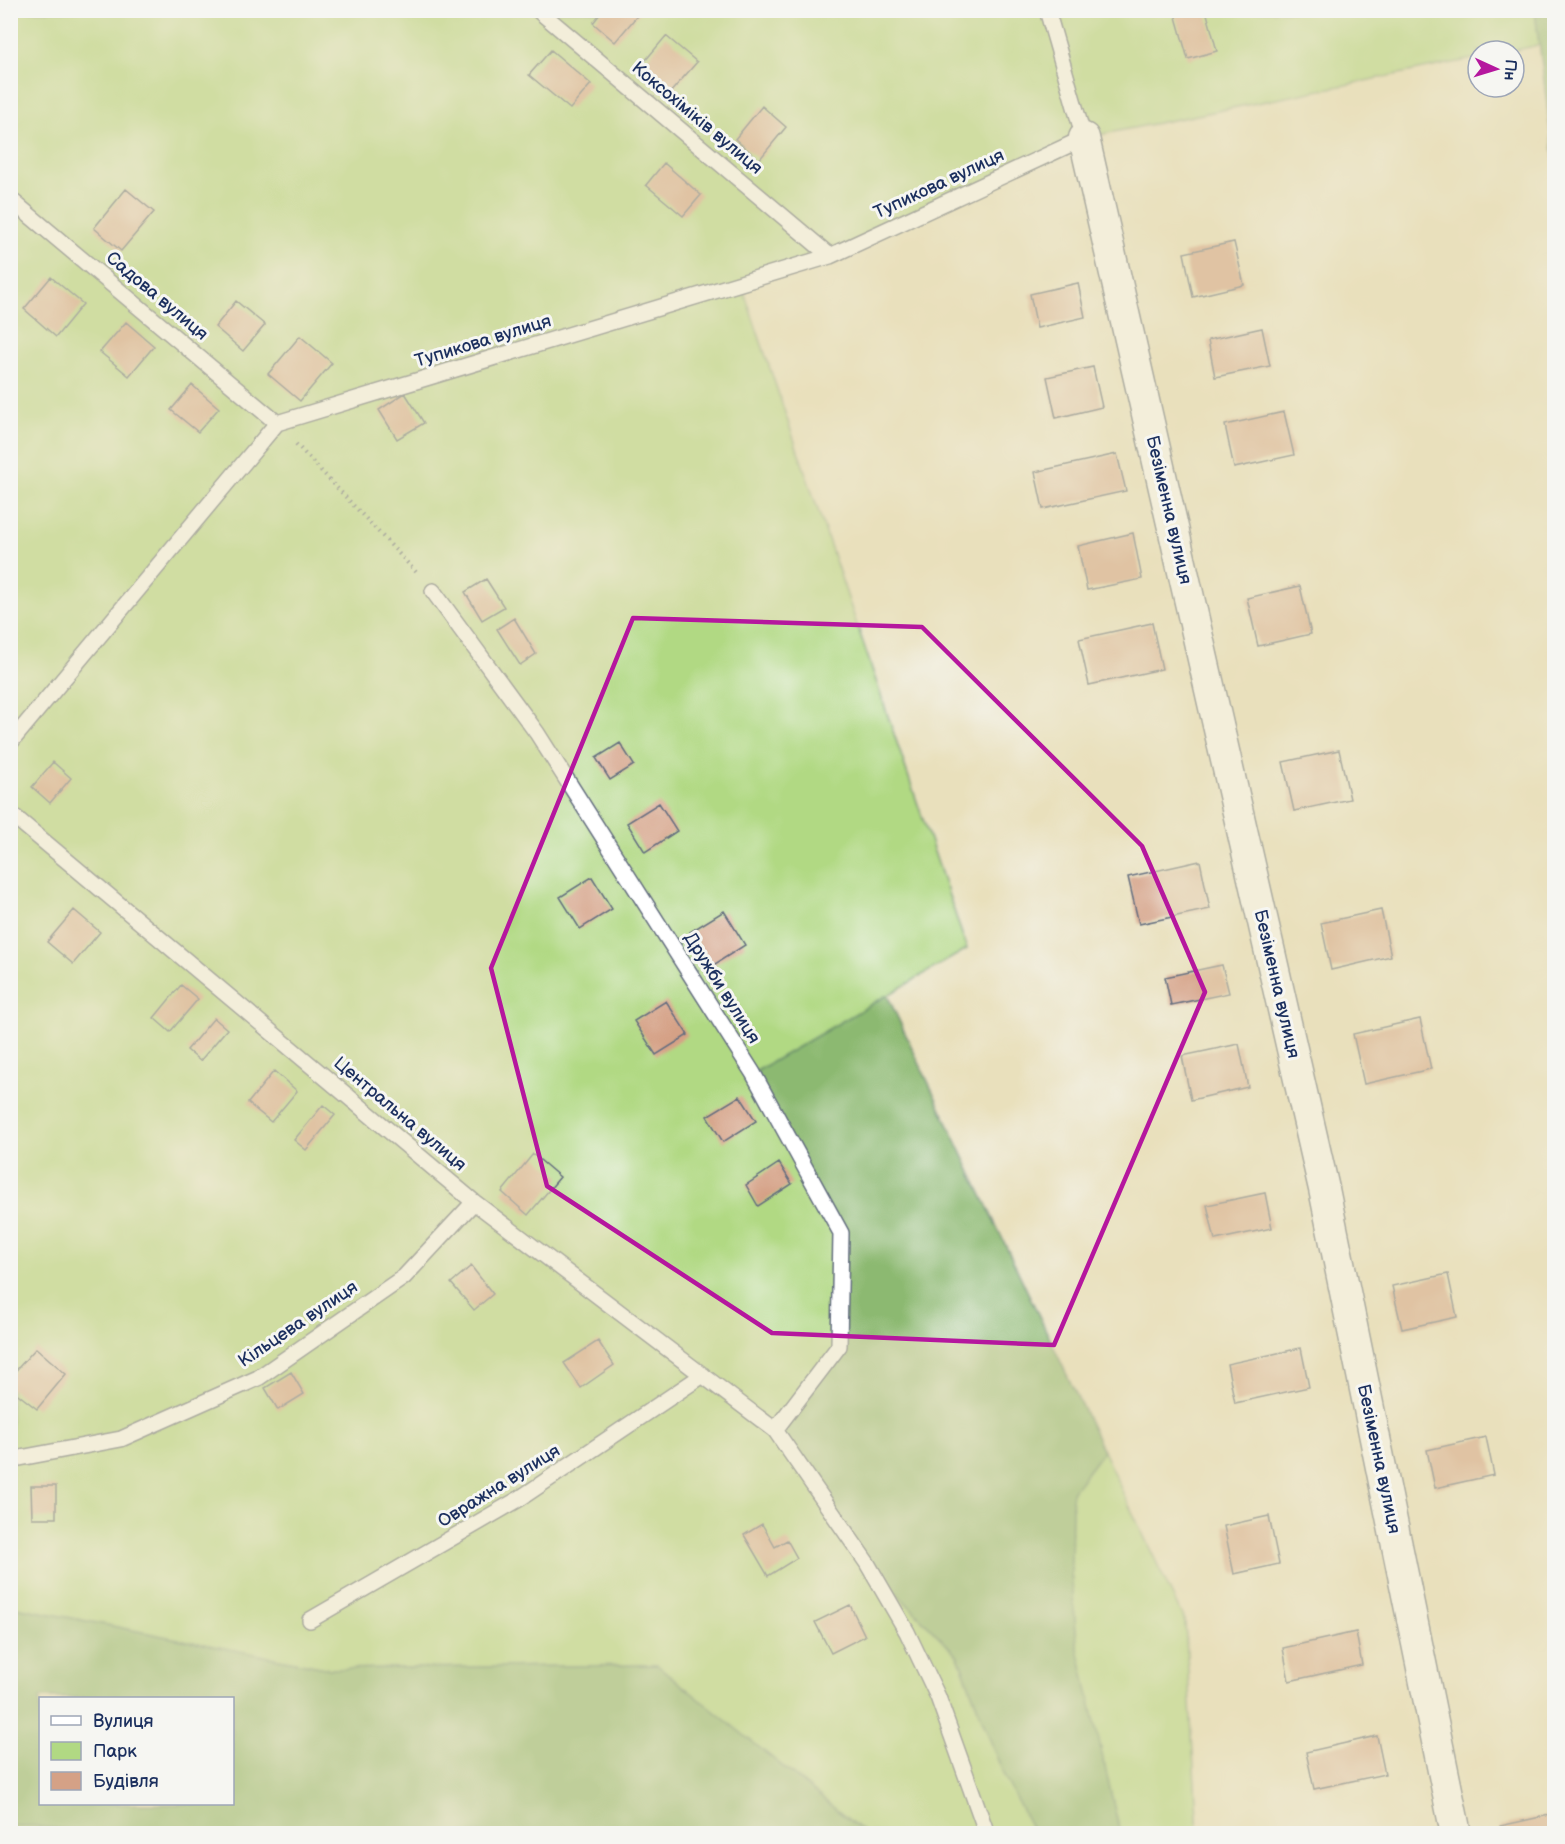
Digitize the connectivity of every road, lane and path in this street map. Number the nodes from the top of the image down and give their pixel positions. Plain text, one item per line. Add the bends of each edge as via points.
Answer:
1 (538, 10) edge
2 (1047, 10) edge
3 (1084, 138) junction
4 (10, 199) edge
5 (830, 256) junction
6 (278, 423) junction
7 (433, 591) joint
8 (10, 743) edge
9 (10, 813) edge
10 (474, 1202) junction
11 (703, 1375) junction
12 (775, 1430) junction
13 (14, 1455) edge
14 (310, 1620) dead end
15 (987, 1833) edge
16 (1456, 1833) edge

1 - 5 lane, Коксохіміків вулиця
2 - 3 lane
3 - 5 lane, Тупикова вулиця
3 - 16 street, Безіменна вулиця via 1324,1190
4 - 6 lane, Садова вулиця
5 - 6 lane, Тупикова вулиця
6 - 7 path
6 - 8 lane
7 - 12 lane, Дружби вулиця via 537,733 715,1013 753,1073 841,1233 839,1346
9 - 10 lane, Центральна вулиця
10 - 11 lane, Центральна вулиця
10 - 13 lane, Кільцева вулиця via 404,1277 258,1378 121,1439
11 - 12 lane, Центральна вулиця
11 - 14 lane, Овражна вулиця via 519,1499
12 - 15 lane, Центральна вулиця via 867,1563 907,1632 938,1697

